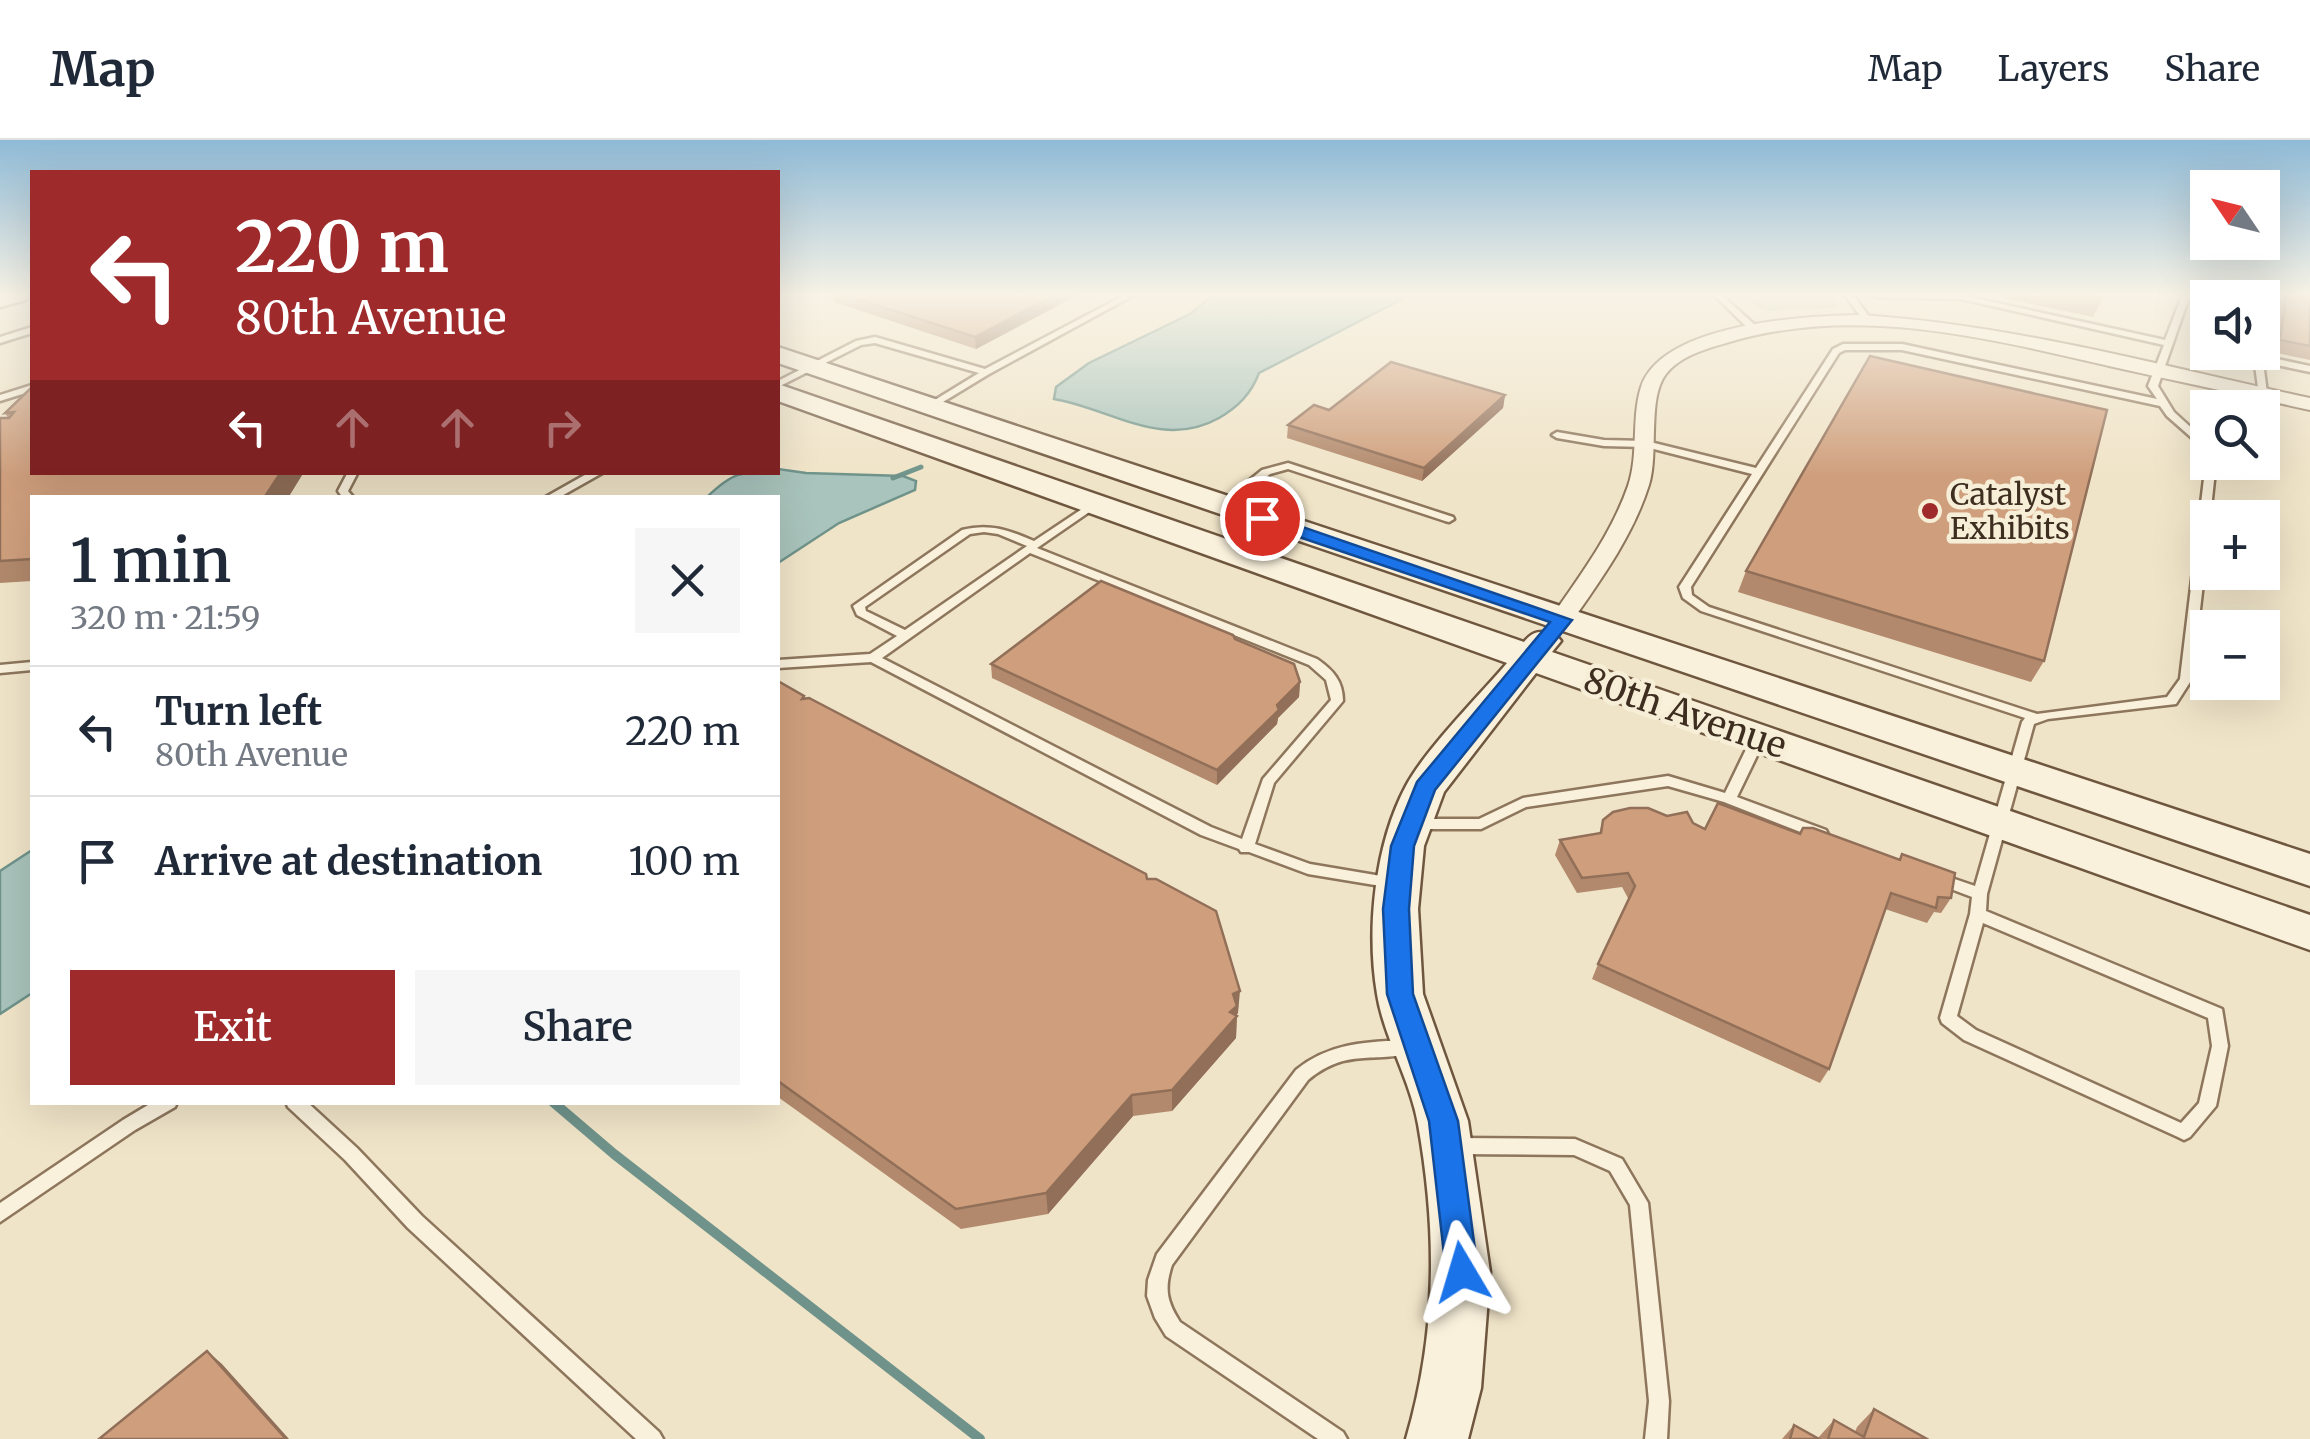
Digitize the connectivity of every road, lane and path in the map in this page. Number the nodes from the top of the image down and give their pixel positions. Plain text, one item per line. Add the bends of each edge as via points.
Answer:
1 (780, 356) edge
2 (834, 356) edge
3 (930, 356) edge
4 (1016, 356) edge
5 (1682, 356) edge
6 (1833, 356) edge
7 (1948, 356) edge
8 (2083, 356) edge
9 (2165, 356) edge
10 (2280, 361) edge
11 (812, 366) junction
12 (2310, 369) edge
13 (986, 372) junction
14 (2160, 372) junction
15 (780, 383) edge
16 (30, 389) edge
17 (2243, 390) edge
18 (780, 393) edge
19 (0, 398) edge
20 (2280, 398) edge
21 (2160, 403) junction
22 (2310, 404) edge
23 (930, 406) junction
24 (2190, 432) edge
25 (1557, 435) dead end
26 (1646, 444) junction
27 (1758, 472) junction
28 (593, 475) edge
29 (2209, 480) edge
30 (555, 495) edge
31 (1094, 504) junction
32 (1224, 505) junction
33 (1449, 518) dead end
34 (1032, 547) junction
35 (1562, 620) junction
36 (905, 636) junction
37 (873, 658) junction
38 (1529, 658) junction
39 (780, 664) edge
40 (30, 666) edge
41 (0, 669) edge
42 (2037, 718) junction
43 (1758, 738) junction
44 (2013, 770) junction
45 (1728, 799) junction
46 (1411, 823) junction
47 (2000, 824) junction
48 (1836, 840) edge
49 (1246, 848) junction
50 (2310, 870) edge
51 (1926, 874) edge
52 (1398, 884) junction
53 (1980, 894) junction
54 (1978, 914) junction
55 (2310, 933) edge
56 (1418, 1046) junction
57 (164, 1105) edge
58 (297, 1105) edge
59 (1446, 1146) junction
60 (0, 1213) edge
61 (652, 1439) edge
62 (1336, 1439) edge
63 (1438, 1439) edge
64 (1656, 1439) edge

1 - 11 street, 80th Avenue
2 - 11 lane
3 - 13 lane
4 - 13 lane
5 - 26 street via 1656,374 1647,398
6 - 27 lane
7 - 21 lane
8 - 14 street
9 - 14 lane
10 - 12 lane
11 - 15 lane
11 - 23 street, 80th Avenue
13 - 23 lane
14 - 17 street
14 - 21 lane via 2153,386
16 - 19 lane
18 - 31 street, 80th Avenue
20 - 22 street
21 - 24 lane
23 - 32 street, 80th Avenue
25 - 26 lane
26 - 27 lane
26 - 35 street via 1619,534
27 - 42 lane via 1685,587 1694,602
28 - 30 lane
29 - 42 lane via 2186,679 2171,700
31 - 34 lane
31 - 38 street, 80th Avenue
32 - 33 lane via 1266,472 1288,466
32 - 35 street, 80th Avenue
34 - 36 lane
34 - 36 lane via 995,528 966,532 859,606 860,613
34 - 49 lane via 1328,672 1338,702 1268,782
35 - 38 street
35 - 44 street, 80th Avenue
36 - 37 lane
37 - 39 lane
37 - 49 lane
38 - 43 street, 80th Avenue
38 - 46 street via 1425,788
40 - 41 lane
42 - 44 lane via 2028,722
43 - 45 lane
43 - 47 street, 80th Avenue
44 - 47 lane
44 - 50 street, 80th Avenue
45 - 46 lane via 1668,781 1523,804 1481,824
45 - 48 lane
46 - 52 street
47 - 53 lane
47 - 55 street, 80th Avenue
49 - 52 lane via 1308,870
51 - 53 lane
52 - 56 street via 1400,994
53 - 54 lane
54 - 54 lane via 2216,1014 2220,1046 2207,1106 2184,1132 1970,1035 1948,1018
56 - 59 street
56 - 62 lane via 1319,1059 1164,1260 1154,1283 1158,1307 1172,1329
57 - 60 lane
58 - 61 lane
59 - 63 street via 1462,1272 1451,1388
59 - 64 lane via 1574,1147 1616,1165 1639,1203 1659,1401

